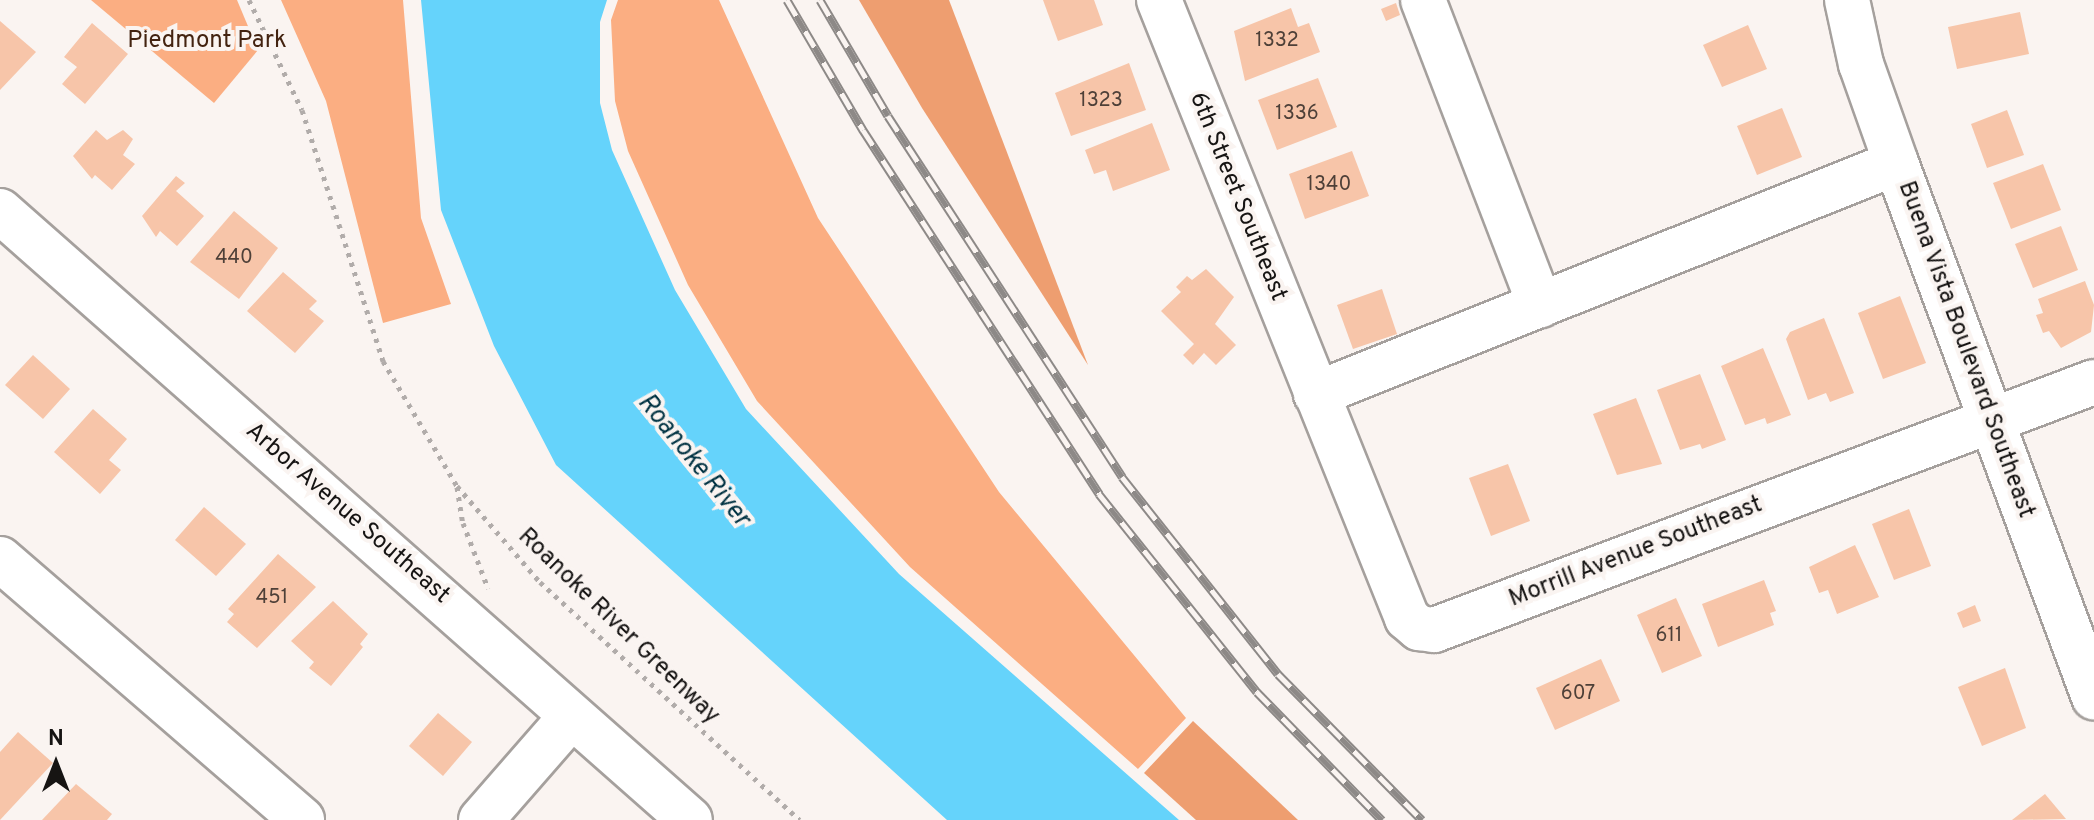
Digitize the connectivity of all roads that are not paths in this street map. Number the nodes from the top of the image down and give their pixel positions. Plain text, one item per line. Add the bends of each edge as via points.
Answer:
1 (1159, 0) edge
2 (1423, 0) edge
3 (1847, 0) edge
4 (1896, 163) junction
5 (0, 211) edge
6 (1540, 305) junction
7 (2094, 382) edge
8 (1316, 394) junction
9 (1992, 423) junction
10 (0, 559) edge
11 (2094, 697) edge
12 (571, 717) junction
13 (302, 820) edge
14 (481, 820) edge
15 (690, 820) edge

1 - 8 street, 6th Street Southeast
2 - 6 street
3 - 4 street, Buena Vista Boulevard Southeast via 1861,64
4 - 6 street
4 - 9 street, Buena Vista Boulevard Southeast
5 - 12 street, Arbor Avenue Southeast
6 - 8 street
7 - 9 street, Morrill Avenue Southeast
8 - 9 street, Morrill Avenue Southeast via 1407,618 1419,628 1434,630
9 - 11 street, Buena Vista Boulevard Southeast
10 - 13 street
12 - 14 street
12 - 15 street, Arbor Avenue Southeast

